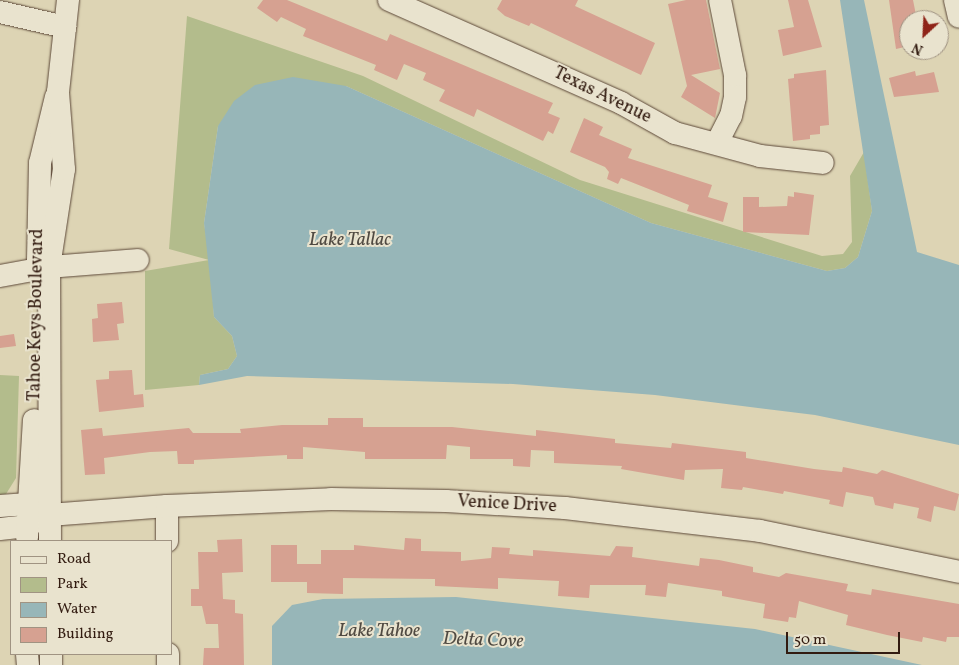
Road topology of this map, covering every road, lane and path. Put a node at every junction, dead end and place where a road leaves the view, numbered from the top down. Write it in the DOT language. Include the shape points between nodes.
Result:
graph roads {
  1 [pos="68,0"];
  2 [pos="389,0"];
  3 [pos="720,0"];
  4 [pos="955,0"];
  5 [pos="0,12"];
  6 [pos="959,17"];
  7 [pos="65,26"];
  8 [pos="717,143"];
  9 [pos="823,163"];
  10 [pos="138,260"];
  11 [pos="43,268"];
  12 [pos="0,276"];
  13 [pos="0,506"];
  14 [pos="167,506"];
  15 [pos="41,509"];
  16 [pos="0,529"];
  17 [pos="27,534"];
  18 [pos="50,540"];
  19 [pos="167,540"];
  20 [pos="959,572"];
  1 -- 7 [label="street, Tahoe Keys Boulevard"];
  2 -- 8 [label="street, Texas Avenue" via="621,102 676,133"];
  3 -- 8 [label="street" via="735,75 731,116"];
  4 -- 6 [label="street"];
  5 -- 7 [label="street"];
  7 -- 11 [label="street, Tahoe Keys Boulevard" via="58,92 47,120 40,163"];
  8 -- 9 [label="street, Texas Avenue" via="760,156"];
  10 -- 11 [label="street"];
  11 -- 12 [label="street"];
  11 -- 15 [label="street, Tahoe Keys Boulevard"];
  13 -- 15 [label="street, Venice Drive"];
  14 -- 15 [label="street, Venice Drive"];
  14 -- 19 [label="street"];
  14 -- 20 [label="street, Venice Drive" via="331,499 564,508 760,531"];
  15 -- 17 [label="street"];
  15 -- 18 [label="street, Tahoe Keys Boulevard"];
  16 -- 17 [label="street"];
}
